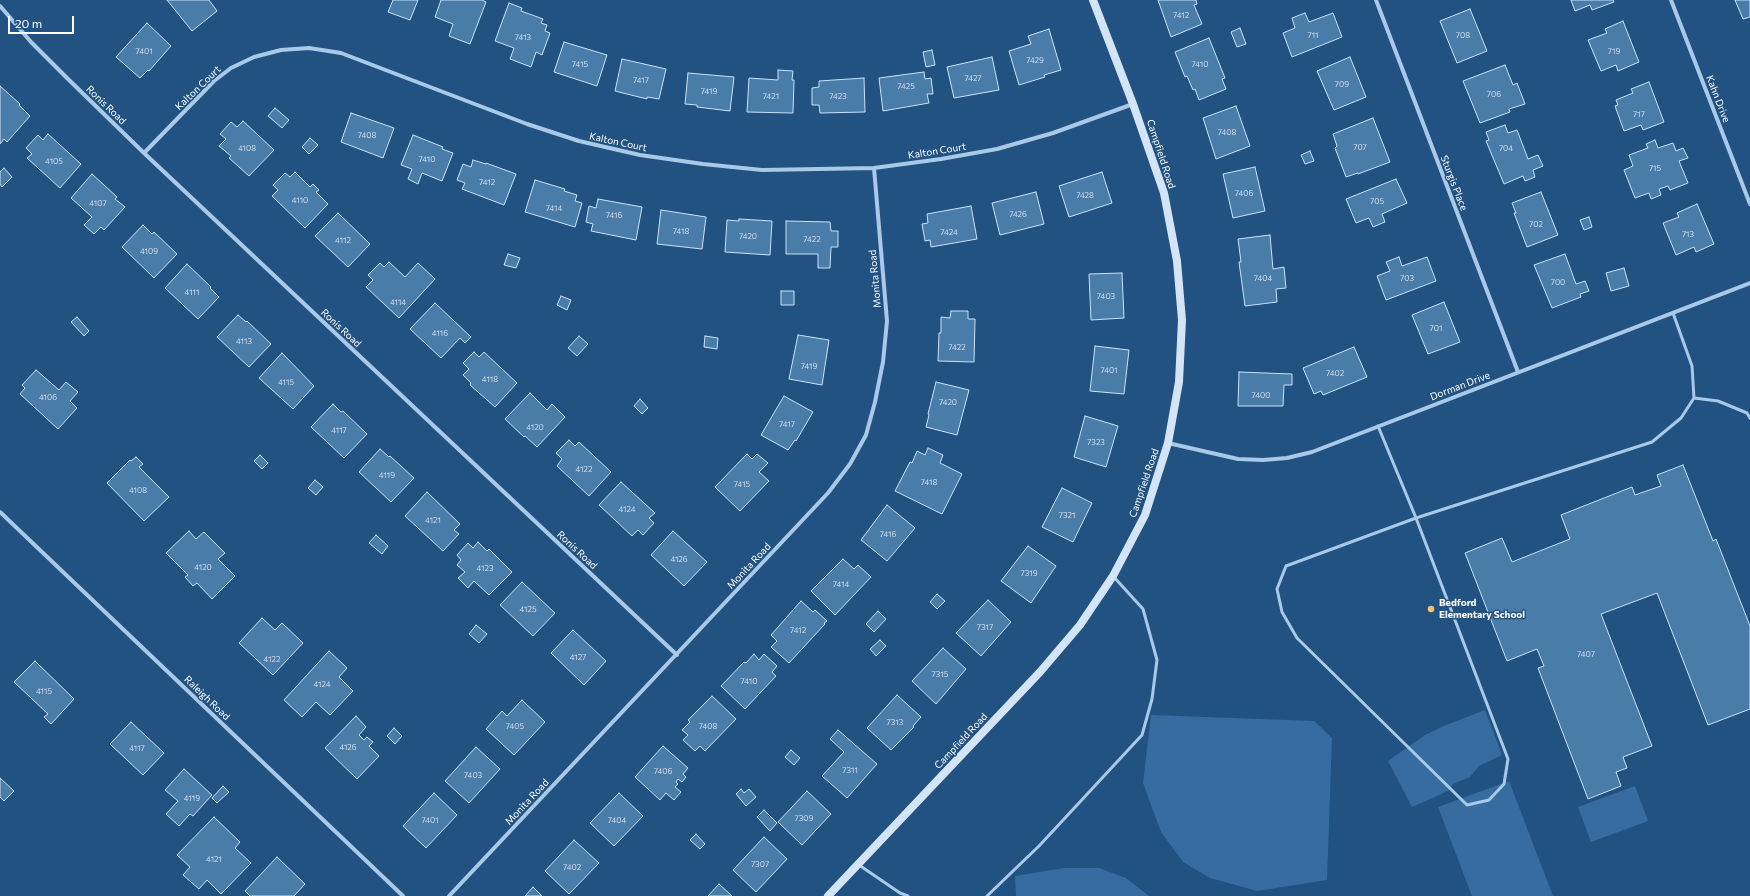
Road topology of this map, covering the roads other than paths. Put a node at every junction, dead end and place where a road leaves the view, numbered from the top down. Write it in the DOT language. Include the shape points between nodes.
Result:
graph roads {
  1 [pos="1093,0"];
  2 [pos="1376,0"];
  3 [pos="1671,0"];
  4 [pos="0,6"];
  5 [pos="1133,104"];
  6 [pos="144,153"];
  7 [pos="874,168"];
  8 [pos="1750,204"];
  9 [pos="1750,283"];
  10 [pos="1673,313"];
  11 [pos="1518,372"];
  12 [pos="1694,398"];
  13 [pos="1750,418"];
  14 [pos="1378,426"];
  15 [pos="1168,443"];
  16 [pos="0,512"];
  17 [pos="1416,518"];
  18 [pos="1114,576"];
  19 [pos="676,655"];
  20 [pos="858,864"];
  21 [pos="403,896"];
  22 [pos="449,896"];
  23 [pos="828,896"];
  24 [pos="908,896"];
  25 [pos="987,896"];
  1 -- 5 [label="street, Campfield Road"];
  2 -- 11 [label="street, Sturgis Place"];
  3 -- 8 [label="street, Kahn Drive"];
  4 -- 6 [label="street, Ronis Road" via="68,79"];
  5 -- 7 [label="street, Kalton Court" via="1053,133 997,149"];
  5 -- 15 [label="street, Campfield Road" via="1164,193 1177,260 1182,320 1178,382"];
  6 -- 7 [label="street, Kalton Court" via="214,81 231,68 254,57 281,50 309,48 341,53 578,141 640,155 762,170"];
  6 -- 19 [label="street, Ronis Road"];
  7 -- 19 [label="street, Monita Road" via="887,321 883,362 866,435 850,464 828,494"];
  9 -- 10 [label="street, Dorman Drive"];
  10 -- 11 [label="street, Dorman Drive"];
  10 -- 12 [label="lane" via="1692,366"];
  11 -- 14 [label="street, Dorman Drive"];
  12 -- 13 [label="lane" via="1718,401 1747,413"];
  12 -- 17 [label="lane" via="1681,418 1652,442"];
  14 -- 15 [label="street, Dorman Drive" via="1312,452 1263,460 1238,459"];
  14 -- 17 [label="lane"];
  15 -- 18 [label="street, Campfield Road" via="1145,515"];
  16 -- 21 [label="street, Raleigh Road"];
  17 -- 17 [label="lane" via="1508,759 1504,784 1489,800 1467,805 1297,638 1282,612 1277,589 1286,566"];
  18 -- 20 [label="street, Campfield Road" via="1080,625 1040,672"];
  18 -- 25 [label="lane" via="1143,609 1158,660 1152,699 1142,735 1039,846"];
  19 -- 22 [label="street, Monita Road"];
  20 -- 23 [label="street, Campfield Road"];
  20 -- 24 [label="lane"];
}
